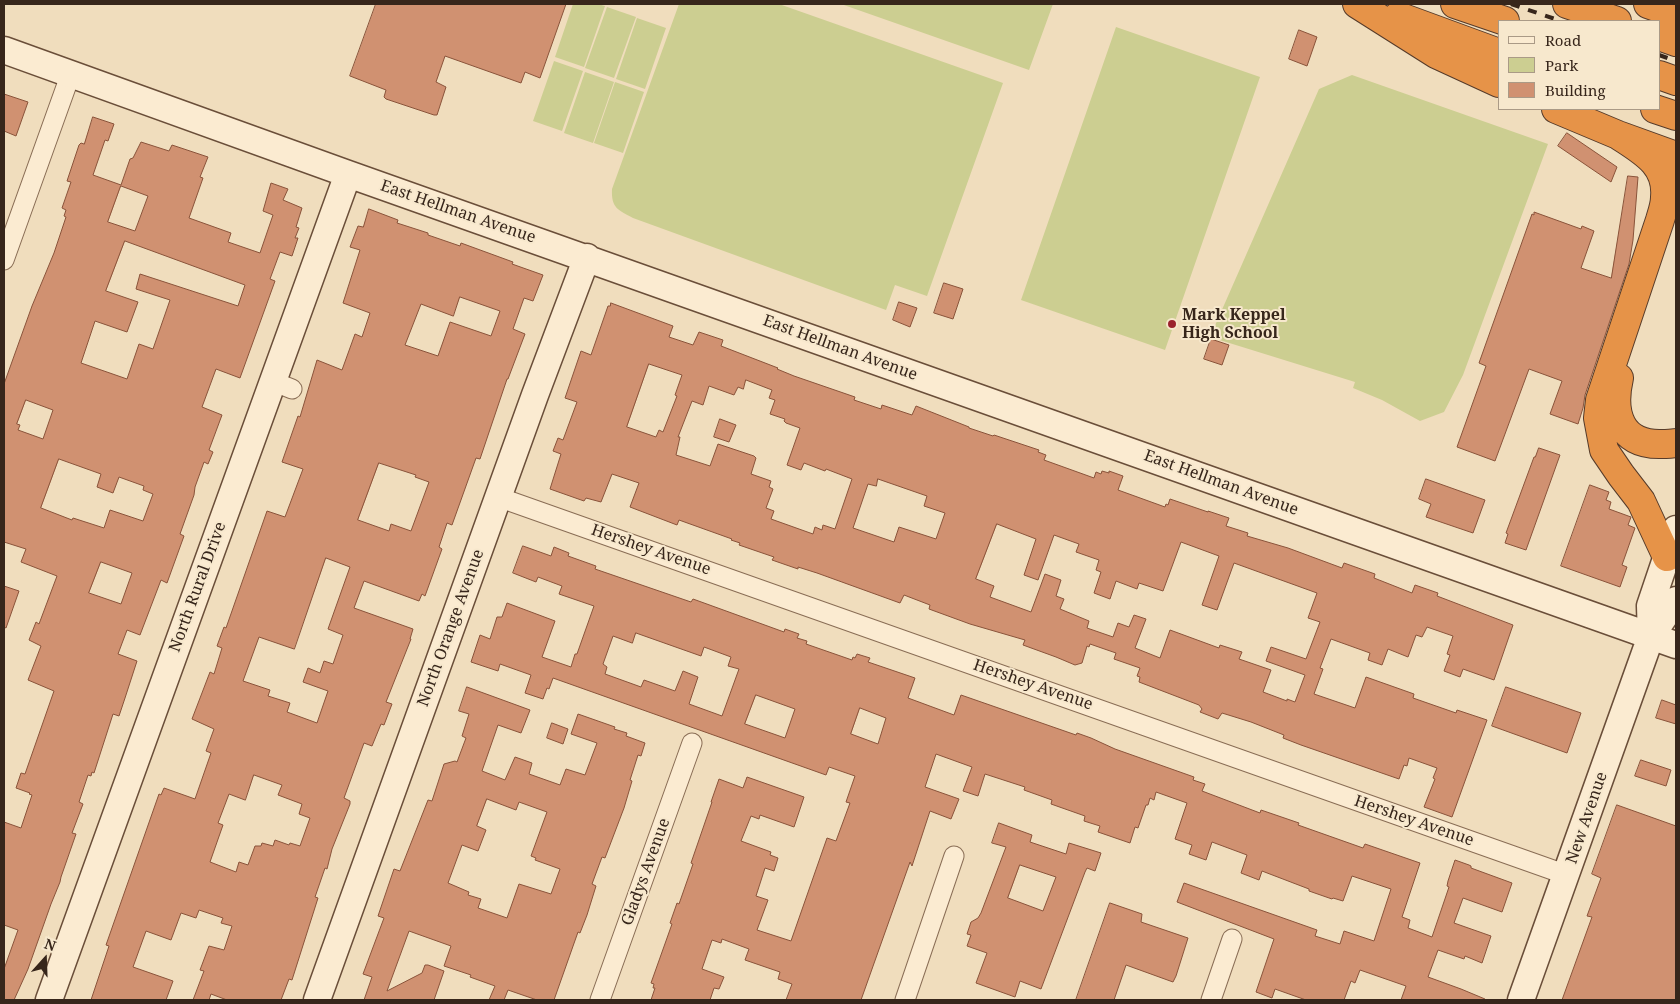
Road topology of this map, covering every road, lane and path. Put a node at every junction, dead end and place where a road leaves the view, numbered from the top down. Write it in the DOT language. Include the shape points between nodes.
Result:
graph roads {
  1 [pos="1357,4"];
  2 [pos="1363,4"];
  3 [pos="1454,4"];
  4 [pos="1567,4"];
  5 [pos="1648,4"];
  6 [pos="1676,14"];
  7 [pos="1502,20"];
  8 [pos="1614,20"];
  9 [pos="1660,36"];
  10 [pos="1676,42"];
  11 [pos="4,50"];
  12 [pos="1498,53"];
  13 [pos="71,73"];
  14 [pos="1660,75"];
  15 [pos="1676,81"];
  16 [pos="1498,82"];
  17 [pos="1558,110"];
  18 [pos="1658,110"];
  19 [pos="1676,116"];
  20 [pos="1618,135"];
  21 [pos="1676,156"];
  22 [pos="348,174"];
  23 [pos="1676,211"];
  24 [pos="587,258"];
  25 [pos="4,260"];
  26 [pos="1676,443"];
  27 [pos="498,497"];
  28 [pos="1676,529"];
  29 [pos="1667,557"];
  30 [pos="1676,600"];
  31 [pos="1651,636"];
  32 [pos="1676,645"];
  33 [pos="692,743"];
  34 [pos="954,856"];
  35 [pos="1567,875"];
  36 [pos="1232,939"];
  37 [pos="49,1000"];
  38 [pos="317,1000"];
  39 [pos="600,1000"];
  40 [pos="904,1000"];
  41 [pos="1211,1000"];
  42 [pos="1522,1000"];
  1 -- 16 [label="highway" via="1436,54"];
  2 -- 12 [label="highway"];
  3 -- 7 [label="highway"];
  4 -- 8 [label="highway"];
  5 -- 6 [label="highway"];
  9 -- 10 [label="highway"];
  11 -- 13 [label="street, East Hellman Avenue"];
  13 -- 22 [label="street, East Hellman Avenue"];
  13 -- 25 [label="street"];
  14 -- 15 [label="highway"];
  17 -- 20 [label="highway"];
  18 -- 19 [label="highway"];
  20 -- 21 [label="highway"];
  20 -- 29 [label="highway" via="1649,155 1662,174 1666,196 1600,400 1598,418 1604,450 1641,501"];
  22 -- 24 [label="street, East Hellman Avenue"];
  22 -- 37 [label="street, North Rural Drive" via="282,385"];
  23 -- 26 [label="highway" via="1621,366 1616,402 1622,427 1633,438 1647,444"];
  24 -- 27 [label="street, North Orange Avenue"];
  24 -- 31 [label="street, East Hellman Avenue"];
  27 -- 35 [label="street, Hershey Avenue"];
  27 -- 38 [label="street, North Orange Avenue"];
  28 -- 29 [label="street, New Avenue"];
  29 -- 31 [label="street, New Avenue" via="1650,606"];
  30 -- 31 [label="street, New Avenue"];
  31 -- 32 [label="street, East Hellman Avenue"];
  31 -- 35 [label="street, New Avenue"];
  33 -- 39 [label="street, Gladys Avenue"];
  34 -- 40 [label="street"];
  35 -- 42 [label="street, New Avenue"];
  36 -- 41 [label="street"];
}
